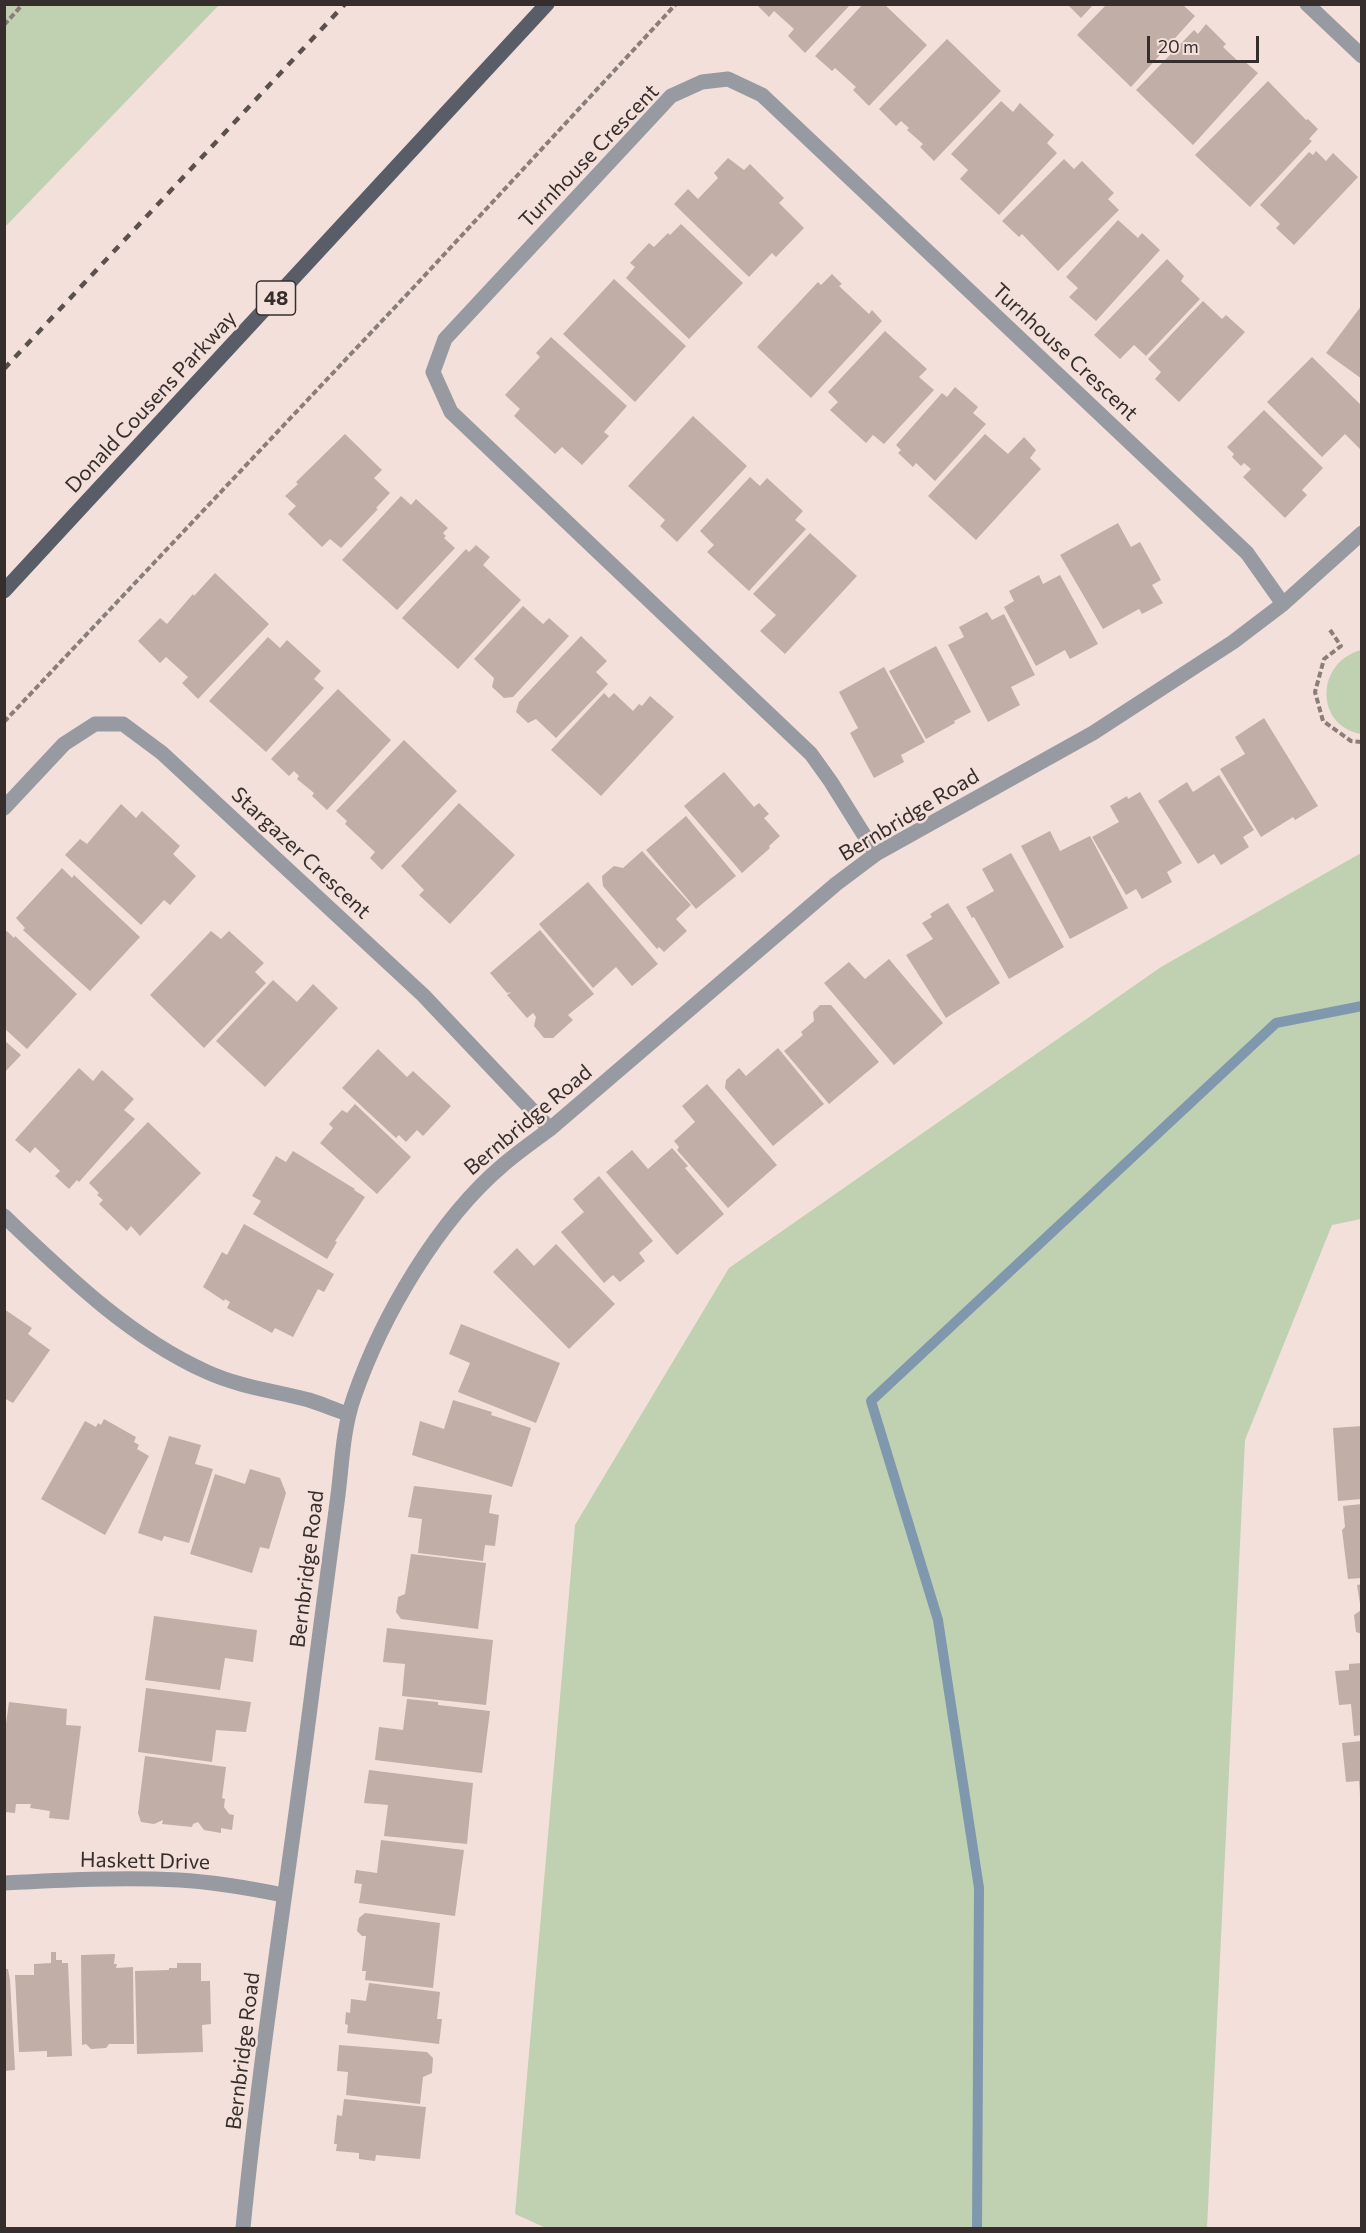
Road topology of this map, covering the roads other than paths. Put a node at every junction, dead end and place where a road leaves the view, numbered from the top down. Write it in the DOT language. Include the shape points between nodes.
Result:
graph roads {
  1 [pos="548,4"];
  2 [pos="1307,4"];
  3 [pos="1362,56"];
  4 [pos="1362,532"];
  5 [pos="4,591"];
  6 [pos="1283,604"];
  7 [pos="4,808"];
  8 [pos="876,854"];
  9 [pos="550,1129"];
  10 [pos="4,1216"];
  11 [pos="348,1414"];
  12 [pos="4,1883"];
  13 [pos="283,1895"];
  14 [pos="243,2229"];
  1 -- 5 [label="main road, Donald Cousens Parkway / 48"];
  2 -- 3 [label="street"];
  4 -- 6 [label="street, Bernbridge Road"];
  6 -- 8 [label="street, Bernbridge Road" via="1233,642 1093,733"];
  6 -- 8 [label="street, Turnhouse Crescent" via="1247,553 762,95 728,79 702,82 671,96 445,339 433,372 451,412 811,754"];
  7 -- 9 [label="street, Stargazer Crescent" via="64,744 95,724 123,724 162,753 423,995"];
  8 -- 9 [label="street, Bernbridge Road"];
  9 -- 11 [label="street, Bernbridge Road" via="494,1173 425,1256 377,1339"];
  10 -- 11 [label="street" via="129,1326 173,1355 253,1388 310,1400"];
  11 -- 13 [label="street, Bernbridge Road"];
  12 -- 13 [label="street, Haskett Drive" via="179,1880"];
  13 -- 14 [label="street, Bernbridge Road"];
}
